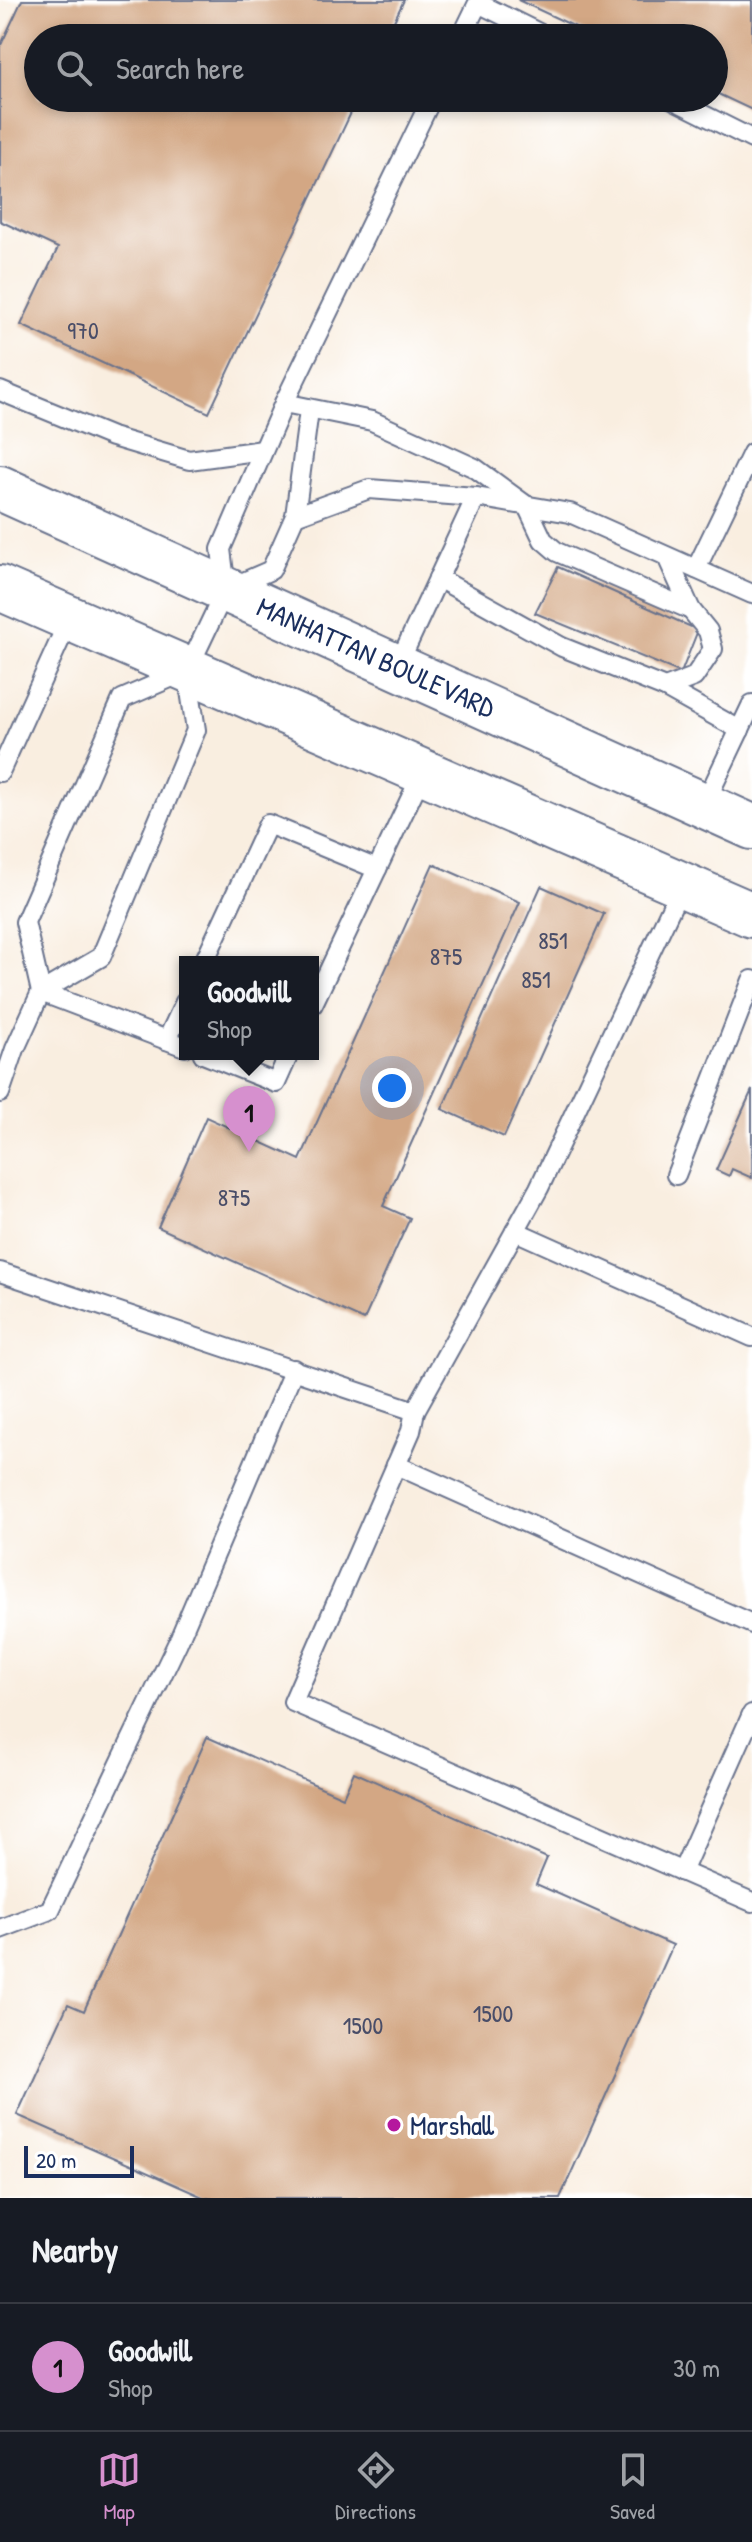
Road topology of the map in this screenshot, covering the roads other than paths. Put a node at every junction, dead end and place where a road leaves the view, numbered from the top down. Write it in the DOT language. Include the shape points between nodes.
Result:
graph roads {
  1 [pos="468,24"];
  2 [pos="521,24"];
  3 [pos="425,112"];
  4 [pos="698,112"];
  5 [pos="752,139"];
  6 [pos="0,391"];
  7 [pos="284,403"];
  8 [pos="309,410"];
  9 [pos="263,450"];
  10 [pos="752,453"];
  11 [pos="0,488"];
  12 [pos="476,497"];
  13 [pos="527,506"];
  14 [pos="295,516"];
  15 [pos="667,557"];
  16 [pos="696,569"];
  17 [pos="438,578"];
  18 [pos="0,588"];
  19 [pos="226,589"];
  20 [pos="752,594"];
  21 [pos="691,610"];
  22 [pos="69,620"];
  23 [pos="397,667"];
  24 [pos="187,671"];
  25 [pos="665,688"];
  26 [pos="751,709"];
  27 [pos="740,730"];
  28 [pos="0,772"];
  29 [pos="422,774"];
  30 [pos="704,805"];
  31 [pos="752,827"];
  32 [pos="377,869"];
  33 [pos="682,885"];
  34 [pos="752,915"];
  35 [pos="207,956"];
  36 [pos="752,980"];
  37 [pos="319,991"];
  38 [pos="41,992"];
  39 [pos="176,1044"];
  40 [pos="7,1046"];
  41 [pos="218,1060"];
  42 [pos="286,1060"];
  43 [pos="0,1093"];
  44 [pos="676,1175"];
  45 [pos="515,1231"];
  46 [pos="0,1272"];
  47 [pos="752,1337"];
  48 [pos="294,1369"];
  49 [pos="415,1411"];
  50 [pos="396,1465"];
  51 [pos="752,1624"];
  52 [pos="752,1714"];
  53 [pos="682,1872"];
  54 [pos="752,1902"];
  55 [pos="0,1929"];
  1 -- 2 [label="lane" via="478,3"];
  3 -- 7 [label="lane"];
  4 -- 5 [label="lane"];
  6 -- 9 [label="lane" via="112,437 189,460"];
  7 -- 8 [label="lane"];
  7 -- 9 [label="lane"];
  8 -- 13 [label="lane" via="372,421 475,468"];
  8 -- 14 [label="lane"];
  9 -- 19 [label="lane" via="221,549"];
  10 -- 16 [label="lane"];
  11 -- 19 [label="street, MANHATTAN BOULEVARD"];
  12 -- 13 [label="lane"];
  12 -- 14 [label="lane" via="369,489"];
  12 -- 17 [label="lane"];
  13 -- 15 [label="lane" via="570,513"];
  13 -- 21 [label="lane" via="543,540 557,552"];
  14 -- 19 [label="lane" via="271,570"];
  15 -- 16 [label="lane"];
  15 -- 21 [label="lane"];
  16 -- 20 [label="lane"];
  17 -- 23 [label="lane"];
  17 -- 25 [label="lane" via="562,647"];
  18 -- 22 [label="street"];
  19 -- 23 [label="street, MANHATTAN BOULEVARD"];
  19 -- 24 [label="lane"];
  21 -- 25 [label="lane" via="708,631 713,649 694,677"];
  22 -- 24 [label="street"];
  22 -- 28 [label="lane"];
  23 -- 30 [label="street, MANHATTAN BOULEVARD"];
  24 -- 29 [label="street"];
  24 -- 38 [label="lane" via="196,730 101,957"];
  24 -- 38 [label="lane" via="122,699 25,922"];
  25 -- 27 [label="lane"];
  26 -- 27 [label="lane"];
  27 -- 30 [label="lane"];
  29 -- 32 [label="lane"];
  29 -- 33 [label="street"];
  30 -- 31 [label="street, MANHATTAN BOULEVARD"];
  32 -- 35 [label="lane" via="268,824"];
  32 -- 37 [label="lane"];
  33 -- 34 [label="street"];
  33 -- 45 [label="lane"];
  36 -- 44 [label="lane"];
  38 -- 39 [label="lane"];
  38 -- 40 [label="lane"];
  40 -- 43 [label="lane"];
  41 -- 42 [label="lane" via="276,1083"];
  45 -- 47 [label="lane"];
  45 -- 49 [label="lane"];
  46 -- 48 [label="lane"];
  48 -- 49 [label="lane"];
  48 -- 55 [label="lane" via="178,1642 50,1910"];
  49 -- 50 [label="lane"];
  50 -- 51 [label="lane"];
  50 -- 53 [label="lane" via="293,1702"];
  52 -- 53 [label="lane"];
  53 -- 54 [label="lane"];
}
